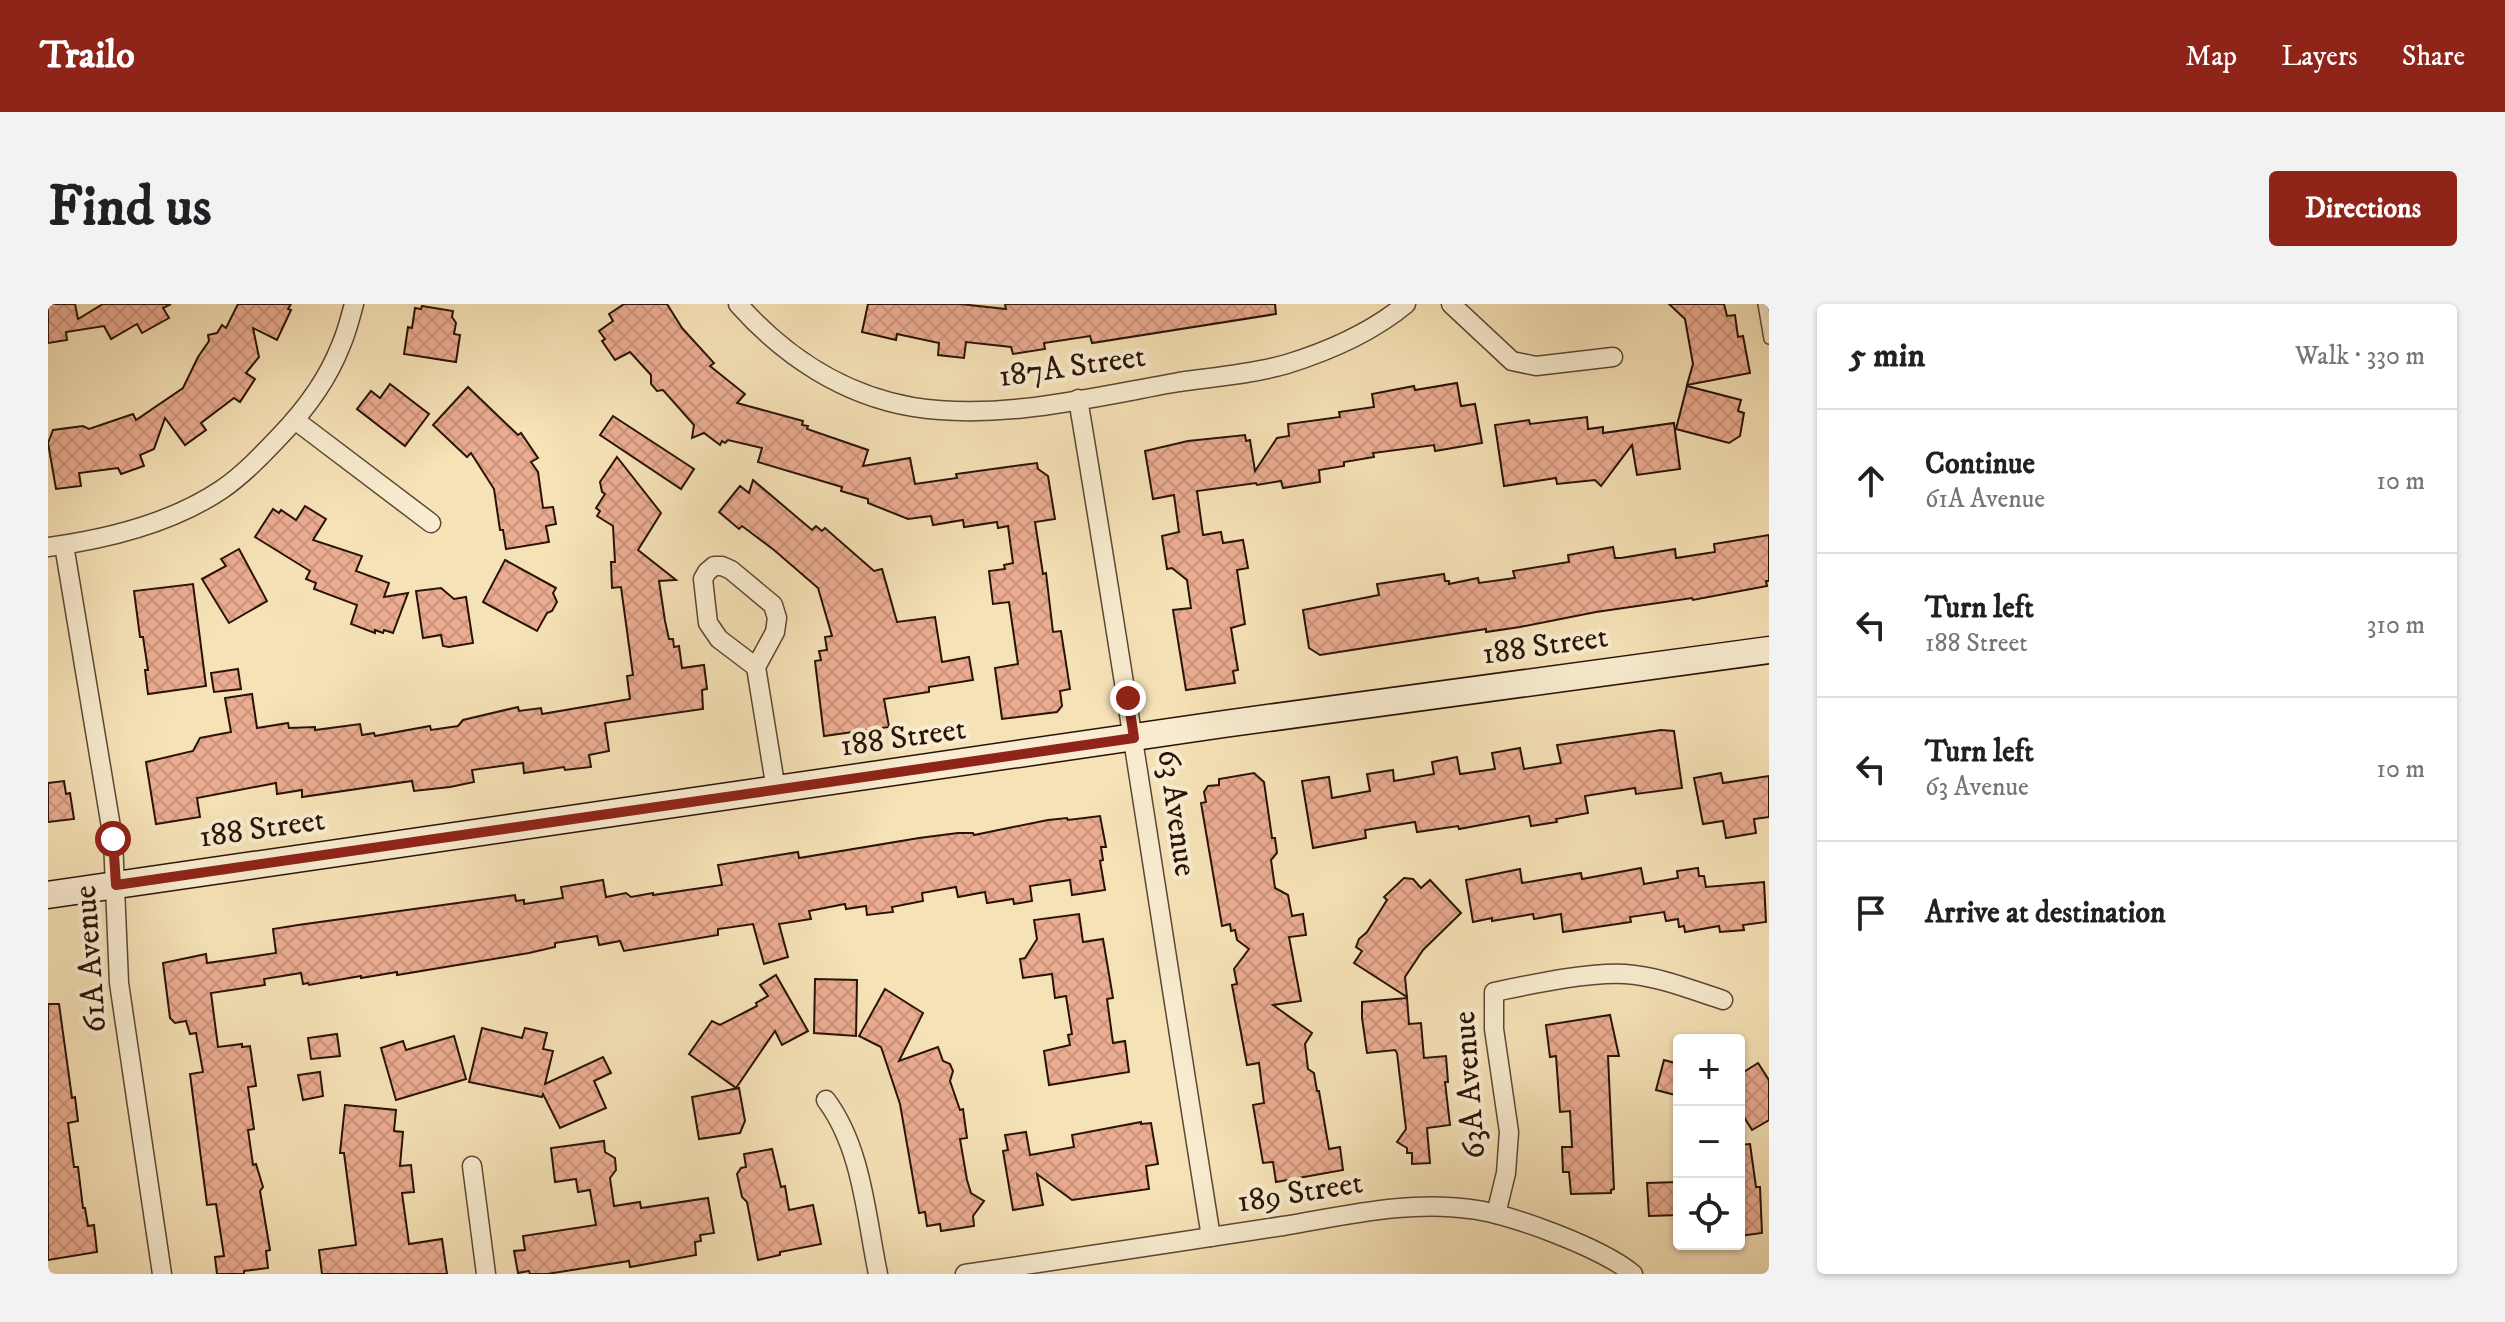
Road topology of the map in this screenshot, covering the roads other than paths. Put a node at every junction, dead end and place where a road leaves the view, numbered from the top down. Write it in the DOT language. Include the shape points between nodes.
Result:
graph roads {
  1 [pos="354,304"];
  2 [pos="738,304"];
  3 [pos="1406,304"];
  4 [pos="1451,304"];
  5 [pos="1763,304"];
  6 [pos="1769,339"];
  7 [pos="1613,357"];
  8 [pos="1078,399"];
  9 [pos="295,420"];
  10 [pos="431,523"];
  11 [pos="56,546"];
  12 [pos="1769,650"];
  13 [pos="756,667"];
  14 [pos="1134,738"];
  15 [pos="776,790"];
  16 [pos="116,885"];
  17 [pos="48,895"];
  18 [pos="1723,1000"];
  19 [pos="826,1100"];
  20 [pos="472,1166"];
  21 [pos="1496,1214"];
  22 [pos="1211,1237"];
  23 [pos="162,1274"];
  24 [pos="486,1274"];
  25 [pos="878,1274"];
  26 [pos="965,1274"];
  27 [pos="1633,1274"];
  1 -- 9 [label="street" via="329,371"];
  2 -- 8 [label="street, 187A Street" via="787,351 825,378 911,407 955,411"];
  3 -- 8 [label="street, 187A Street" via="1360,334 1283,365"];
  4 -- 7 [label="street" via="1512,361 1536,366"];
  5 -- 6 [label="lane"];
  8 -- 14 [label="street, 63 Avenue"];
  9 -- 10 [label="street"];
  9 -- 11 [label="street" via="254,463 190,508 118,534"];
  11 -- 16 [label="street, 61A Avenue" via="113,839"];
  12 -- 14 [label="street, 188 Street"];
  13 -- 13 [label="street" via="775,632 773,605 731,570 714,566 703,579 708,623 719,639"];
  13 -- 15 [label="street"];
  14 -- 15 [label="street, 188 Street"];
  14 -- 22 [label="street, 63 Avenue"];
  15 -- 16 [label="street, 188 Street"];
  16 -- 17 [label="street, 188 Street"];
  16 -- 23 [label="street, 61A Avenue" via="119,983"];
  18 -- 21 [label="street, 63A Avenue" via="1625,974 1494,992 1509,1132"];
  19 -- 25 [label="street" via="840,1118 853,1153"];
  20 -- 24 [label="street"];
  21 -- 22 [label="street, 189 Street" via="1468,1208 1400,1208"];
  21 -- 27 [label="street, 189 Street" via="1581,1245"];
  22 -- 26 [label="street, 189 Street"];
}
